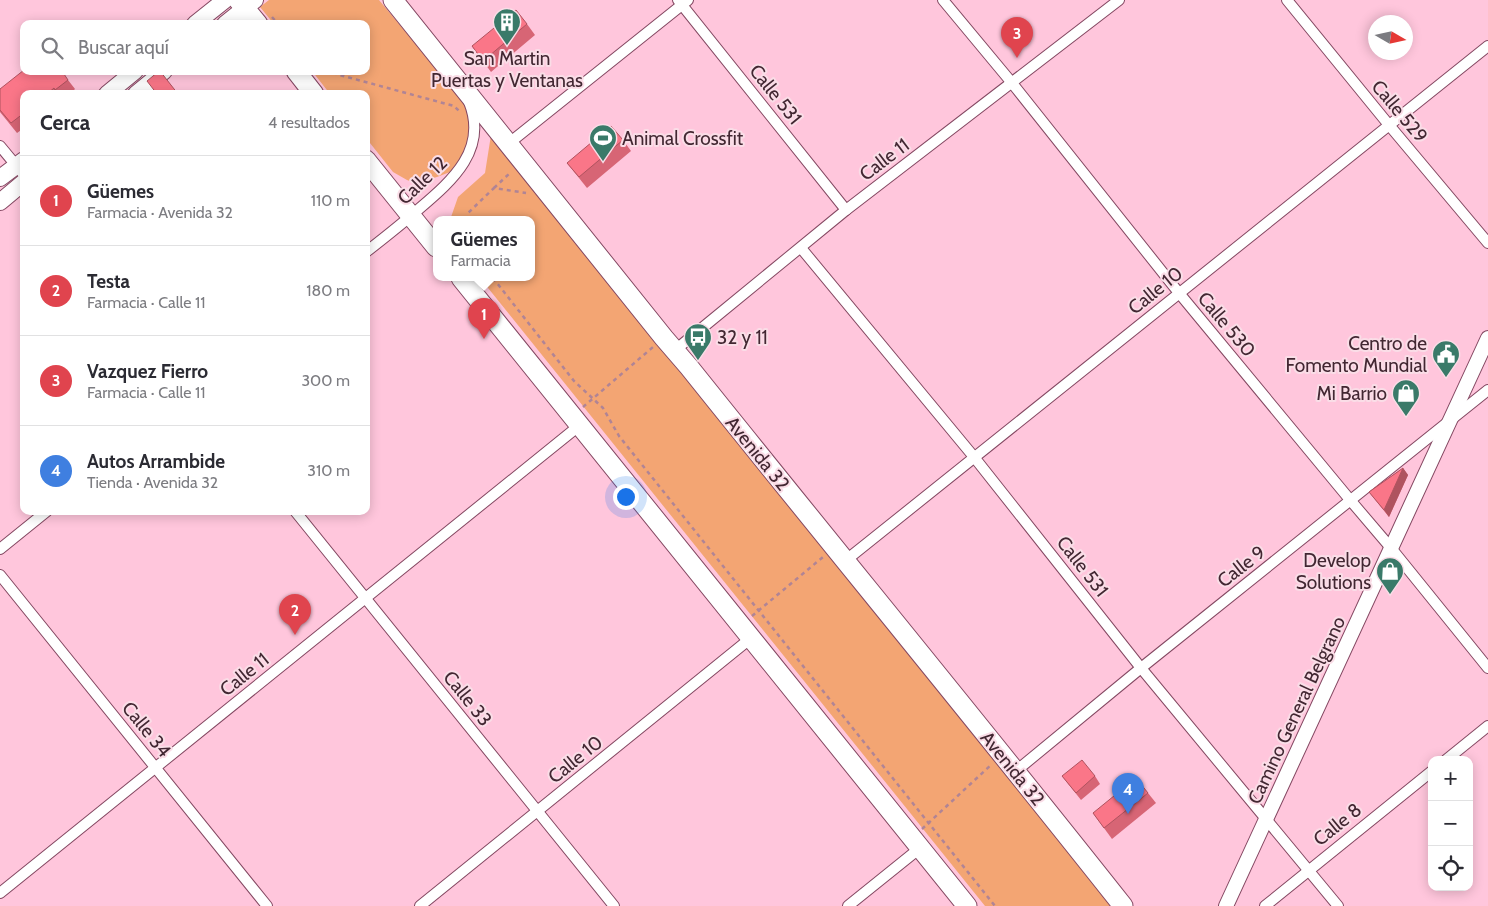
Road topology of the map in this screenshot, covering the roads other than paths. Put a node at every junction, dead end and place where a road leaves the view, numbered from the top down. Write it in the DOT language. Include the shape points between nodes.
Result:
graph roads {
  1 [pos="225,0"];
  2 [pos="393,0"];
  3 [pos="943,0"];
  4 [pos="1119,0"];
  5 [pos="1287,0"];
  6 [pos="682,2"];
  7 [pos="246,3"];
  8 [pos="200,20"];
  9 [pos="229,20"];
  10 [pos="256,20"];
  11 [pos="1488,46"];
  12 [pos="130,75"];
  13 [pos="159,75"];
  14 [pos="299,75"];
  15 [pos="1012,84"];
  16 [pos="464,89"];
  17 [pos="112,90"];
  18 [pos="141,90"];
  19 [pos="311,90"];
  20 [pos="1389,125"];
  21 [pos="508,144"];
  22 [pos="0,146"];
  23 [pos="370,165"];
  24 [pos="20,166"];
  25 [pos="20,168"];
  26 [pos="0,178"];
  27 [pos="20,185"];
  28 [pos="0,202"];
  29 [pos="846,210"];
  30 [pos="411,216"];
  31 [pos="1488,242"];
  32 [pos="433,243"];
  33 [pos="801,248"];
  34 [pos="370,249"];
  35 [pos="463,281"];
  36 [pos="1179,293"];
  37 [pos="1488,338"];
  38 [pos="669,344"];
  39 [pos="1488,390"];
  40 [pos="576,420"];
  41 [pos="1451,420"];
  42 [pos="974,457"];
  43 [pos="1351,501"];
  44 [pos="42,515"];
  45 [pos="298,515"];
  46 [pos="1391,548"];
  47 [pos="0,549"];
  48 [pos="839,555"];
  49 [pos="0,575"];
  50 [pos="365,598"];
  51 [pos="746,632"];
  52 [pos="1141,668"];
  53 [pos="1488,668"];
  54 [pos="1488,726"];
  55 [pos="1451,756"];
  56 [pos="156,768"];
  57 [pos="1016,771"];
  58 [pos="1428,774"];
  59 [pos="537,811"];
  60 [pos="1266,818"];
  61 [pos="916,843"];
  62 [pos="1309,870"];
  63 [pos="0,893"];
  64 [pos="267,906"];
  65 [pos="420,906"];
  66 [pos="614,906"];
  67 [pos="848,906"];
  68 [pos="967,906"];
  69 [pos="1123,906"];
  70 [pos="1226,906"];
  71 [pos="1265,906"];
  72 [pos="1338,906"];
  1 -- 8 [label="main road"];
  2 -- 16 [label="highway, Avenida 32"];
  3 -- 15 [label="street, Calle 530"];
  4 -- 15 [label="street, Calle 11"];
  5 -- 20 [label="street, Calle 529"];
  6 -- 21 [label="street"];
  6 -- 29 [label="street, Calle 531"];
  7 -- 9 [label="main road"];
  7 -- 10 [label="highway"];
  11 -- 20 [label="street, Calle 10"];
  12 -- 17 [label="main road"];
  13 -- 18 [label="main road"];
  14 -- 19 [label="highway"];
  15 -- 29 [label="street, Calle 11"];
  15 -- 36 [label="street, Calle 530"];
  16 -- 21 [label="highway, Avenida 32"];
  16 -- 30 [label="street, Calle 12" via="475,125 468,157 445,187"];
  20 -- 31 [label="street, Calle 529"];
  20 -- 36 [label="street, Calle 10"];
  21 -- 38 [label="highway, Avenida 32"];
  22 -- 24 [label="street"];
  23 -- 30 [label="highway"];
  25 -- 26 [label="main road"];
  27 -- 28 [label="main road"];
  29 -- 33 [label="street, Calle 11"];
  30 -- 32 [label="highway"];
  30 -- 34 [label="street, Calle 12"];
  33 -- 38 [label="street, Calle 11"];
  33 -- 42 [label="street, Calle 531"];
  35 -- 40 [label="highway"];
  36 -- 42 [label="street, Calle 10"];
  36 -- 43 [label="street, Calle 530"];
  37 -- 41 [label="street, Camino General Belgrano"];
  38 -- 48 [label="highway, Avenida 32"];
  39 -- 41 [label="street, Calle 9"];
  40 -- 50 [label="street, Calle 11"];
  40 -- 51 [label="highway"];
  41 -- 43 [label="street, Calle 9"];
  41 -- 46 [label="street, Camino General Belgrano"];
  42 -- 48 [label="street, Calle 10"];
  42 -- 52 [label="street, Calle 531"];
  43 -- 46 [label="street, Calle 530"];
  43 -- 52 [label="street, Calle 9"];
  44 -- 47 [label="street"];
  45 -- 50 [label="street, Calle 33"];
  46 -- 53 [label="street, Calle 530"];
  46 -- 60 [label="street, Camino General Belgrano"];
  48 -- 57 [label="highway, Avenida 32"];
  49 -- 56 [label="street, Calle 34"];
  50 -- 56 [label="street, Calle 11"];
  50 -- 59 [label="street, Calle 33"];
  51 -- 59 [label="street, Calle 10"];
  51 -- 61 [label="highway"];
  52 -- 57 [label="street, Calle 9"];
  52 -- 60 [label="street, Calle 531"];
  54 -- 55 [label="street"];
  56 -- 63 [label="street, Calle 11"];
  56 -- 64 [label="street, Calle 34"];
  57 -- 69 [label="highway, Avenida 32"];
  58 -- 62 [label="street, Calle 8"];
  59 -- 65 [label="street, Calle 10"];
  59 -- 66 [label="street, Calle 33"];
  60 -- 62 [label="street, Calle 531"];
  60 -- 70 [label="street, Camino General Belgrano"];
  61 -- 67 [label="street"];
  61 -- 68 [label="highway"];
  62 -- 71 [label="street, Calle 8"];
  62 -- 72 [label="street, Calle 531"];
}
